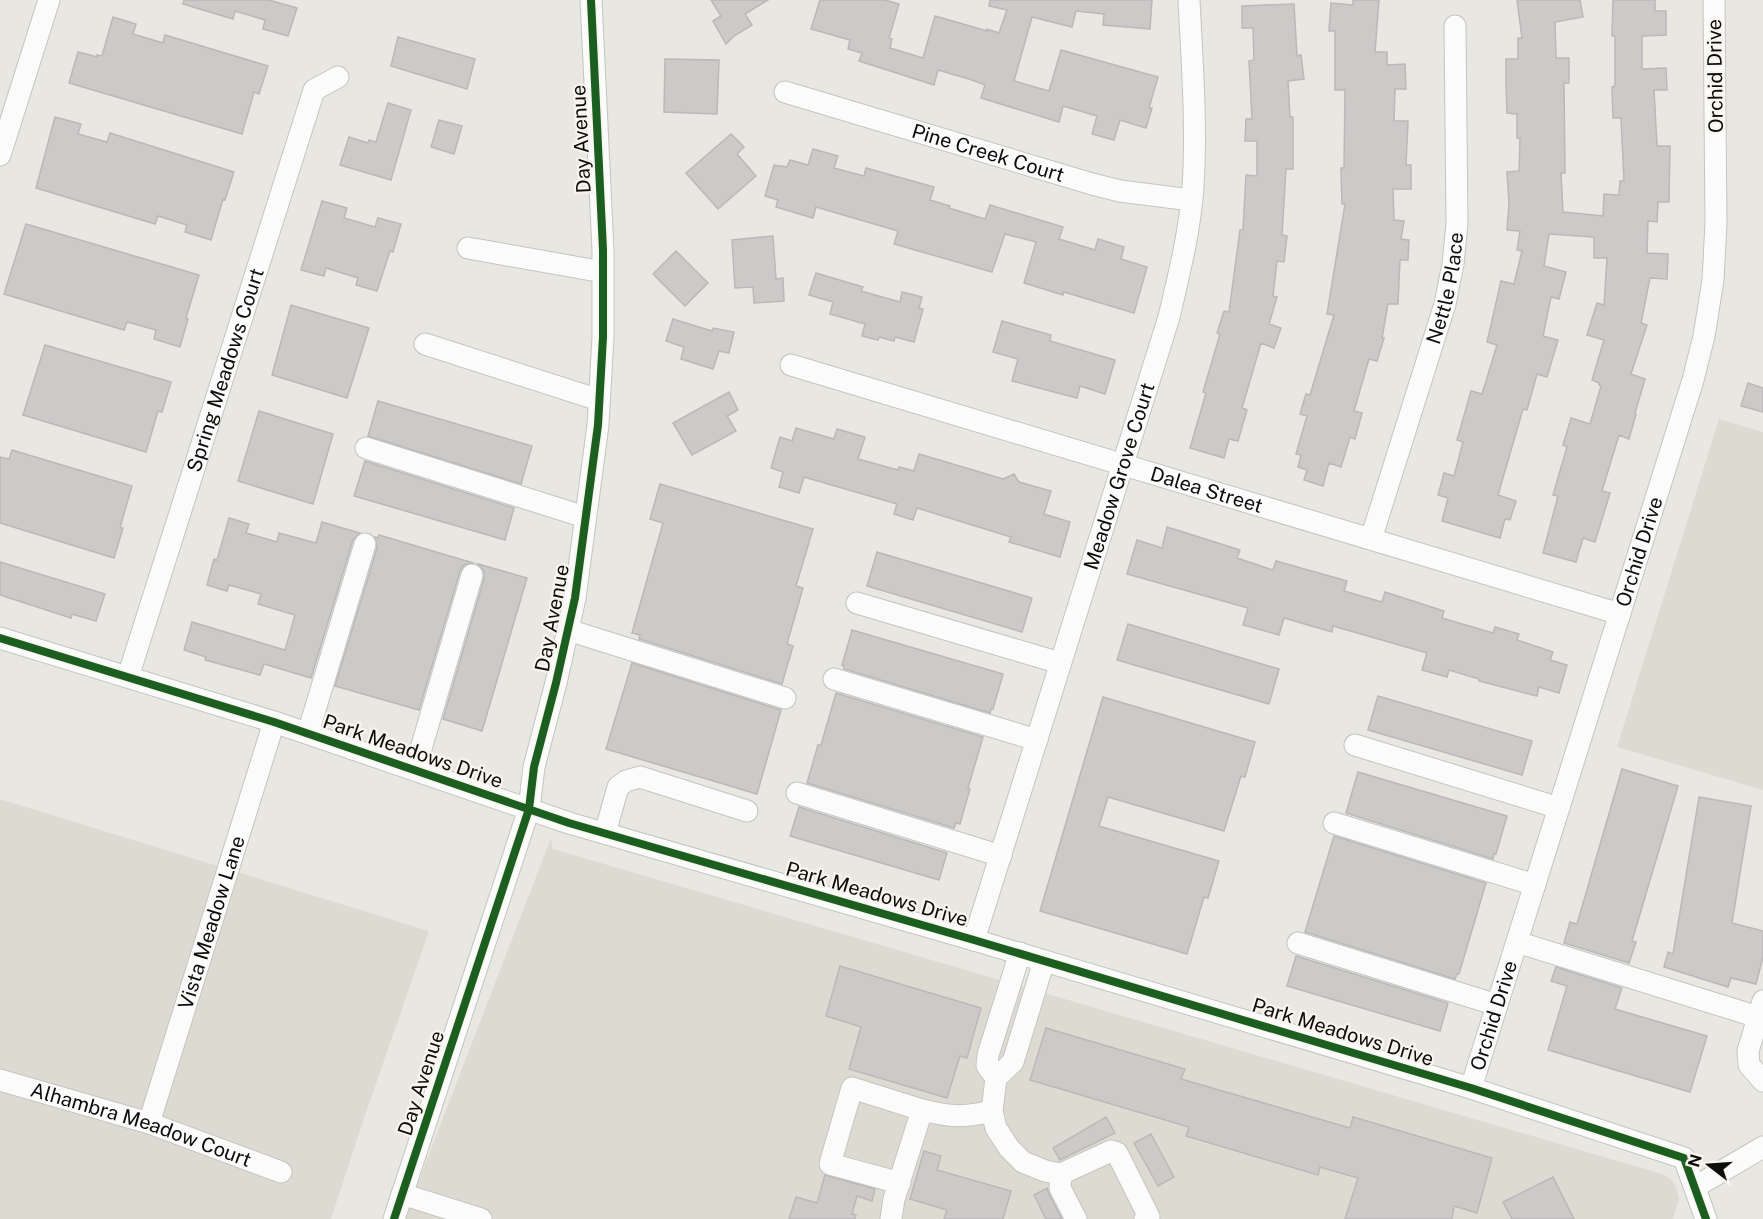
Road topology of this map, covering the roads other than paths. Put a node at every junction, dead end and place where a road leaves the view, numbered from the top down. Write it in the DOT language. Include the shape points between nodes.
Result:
graph roads {
  1 [pos="49,0"];
  2 [pos="591,0"];
  3 [pos="1189,0"];
  4 [pos="1714,0"];
  5 [pos="1455,26"];
  6 [pos="338,77"];
  7 [pos="785,92"];
  8 [pos="0,155"];
  9 [pos="1191,200"];
  10 [pos="468,248"];
  11 [pos="603,272"];
  12 [pos="425,344"];
  13 [pos="791,365"];
  14 [pos="599,400"];
  15 [pos="366,448"];
  16 [pos="1122,465"];
  17 [pos="585,517"];
  18 [pos="1371,539"];
  19 [pos="365,544"];
  20 [pos="472,574"];
  21 [pos="857,603"];
  22 [pos="1620,614"];
  23 [pos="568,630"];
  24 [pos="0,638"];
  25 [pos="1060,663"];
  26 [pos="128,677"];
  27 [pos="834,679"];
  28 [pos="785,698"];
  29 [pos="274,722"];
  30 [pos="308,733"];
  31 [pos="1037,740"];
  32 [pos="1355,745"];
  33 [pos="415,769"];
  34 [pos="797,793"];
  35 [pos="1559,808"];
  36 [pos="529,809"];
  37 [pos="747,811"];
  38 [pos="1334,823"];
  39 [pos="605,833"];
  40 [pos="1001,856"];
  41 [pos="1535,885"];
  42 [pos="974,940"];
  43 [pos="1517,942"];
  44 [pos="1298,943"];
  45 [pos="1020,953"];
  46 [pos="1044,960"];
  47 [pos="1497,1005"];
  48 [pos="1761,1009"];
  49 [pos="996,1078"];
  50 [pos="0,1080"];
  51 [pos="1763,1081"];
  52 [pos="1471,1088"];
  53 [pos="922,1110"];
  54 [pos="992,1111"];
  55 [pos="149,1123"];
  56 [pos="1763,1147"];
  57 [pos="281,1172"];
  58 [pos="1060,1174"];
  59 [pos="900,1183"];
  60 [pos="1695,1187"];
  61 [pos="402,1194"];
  62 [pos="394,1219"];
  63 [pos="481,1219"];
  64 [pos="891,1219"];
  65 [pos="1076,1219"];
  66 [pos="1145,1219"];
  67 [pos="1706,1219"];
  1 -- 8 [label="street"];
  2 -- 11 [label="street, Day Avenue"];
  3 -- 9 [label="street, Meadow Grove Court" via="1195,132"];
  4 -- 22 [label="street, Orchid Drive" via="1713,280 1693,380"];
  5 -- 18 [label="street, Nettle Place" via="1457,224 1453,264 1445,304"];
  6 -- 26 [label="street, Spring Meadows Court" via="314,90"];
  7 -- 9 [label="street, Pine Creek Court" via="1092,184"];
  9 -- 16 [label="street, Meadow Grove Court" via="1169,317"];
  10 -- 11 [label="street"];
  11 -- 14 [label="street, Day Avenue"];
  12 -- 14 [label="street"];
  13 -- 16 [label="street, Dalea Street"];
  14 -- 17 [label="street, Day Avenue"];
  15 -- 17 [label="street"];
  16 -- 18 [label="street, Dalea Street"];
  16 -- 25 [label="street, Meadow Grove Court"];
  17 -- 23 [label="street, Day Avenue"];
  18 -- 22 [label="street, Dalea Street"];
  19 -- 30 [label="street"];
  20 -- 33 [label="street"];
  21 -- 25 [label="street"];
  22 -- 35 [label="street, Orchid Drive"];
  23 -- 28 [label="street"];
  23 -- 36 [label="street, Day Avenue" via="534,768"];
  24 -- 26 [label="street, Park Meadows Drive"];
  25 -- 31 [label="street, Meadow Grove Court"];
  26 -- 29 [label="street, Park Meadows Drive"];
  27 -- 31 [label="street"];
  29 -- 30 [label="street, Park Meadows Drive"];
  29 -- 55 [label="street, Vista Meadow Lane"];
  30 -- 33 [label="street, Park Meadows Drive"];
  31 -- 40 [label="street, Meadow Grove Court"];
  32 -- 35 [label="street"];
  33 -- 36 [label="street, Park Meadows Drive"];
  34 -- 40 [label="street"];
  35 -- 41 [label="street, Orchid Drive"];
  36 -- 39 [label="street, Park Meadows Drive"];
  36 -- 61 [label="street, Day Avenue"];
  37 -- 39 [label="street" via="640,777 618,787"];
  38 -- 41 [label="street"];
  39 -- 42 [label="street, Park Meadows Drive"];
  40 -- 42 [label="street, Meadow Grove Court"];
  41 -- 43 [label="street, Orchid Drive"];
  42 -- 45 [label="street, Park Meadows Drive"];
  43 -- 47 [label="street, Orchid Drive"];
  43 -- 48 [label="street"];
  44 -- 47 [label="street"];
  45 -- 46 [label="street, Park Meadows Drive"];
  45 -- 49 [label="street" via="988,1055 987,1066"];
  46 -- 49 [label="street" via="1013,1062"];
  46 -- 52 [label="street, Park Meadows Drive"];
  47 -- 52 [label="street, Orchid Drive"];
  48 -- 51 [label="street" via="1748,1051 1749,1065"];
  49 -- 54 [label="street"];
  50 -- 55 [label="street, Alhambra Meadow Court"];
  52 -- 60 [label="street, Park Meadows Drive" via="1684,1158"];
  53 -- 54 [label="street" via="966,1117"];
  53 -- 59 [label="street"];
  53 -- 59 [label="street" via="852,1088 830,1164"];
  54 -- 58 [label="street" via="996,1128 1023,1162"];
  55 -- 57 [label="street, Alhambra Meadow Court"];
  56 -- 60 [label="street"];
  58 -- 65 [label="street" via="1060,1188"];
  58 -- 66 [label="street" via="1111,1151 1117,1153 1149,1217"];
  59 -- 64 [label="street"];
  60 -- 67 [label="street, Park Meadows Drive"];
  61 -- 62 [label="street, Day Avenue"];
  61 -- 63 [label="street"];
}
